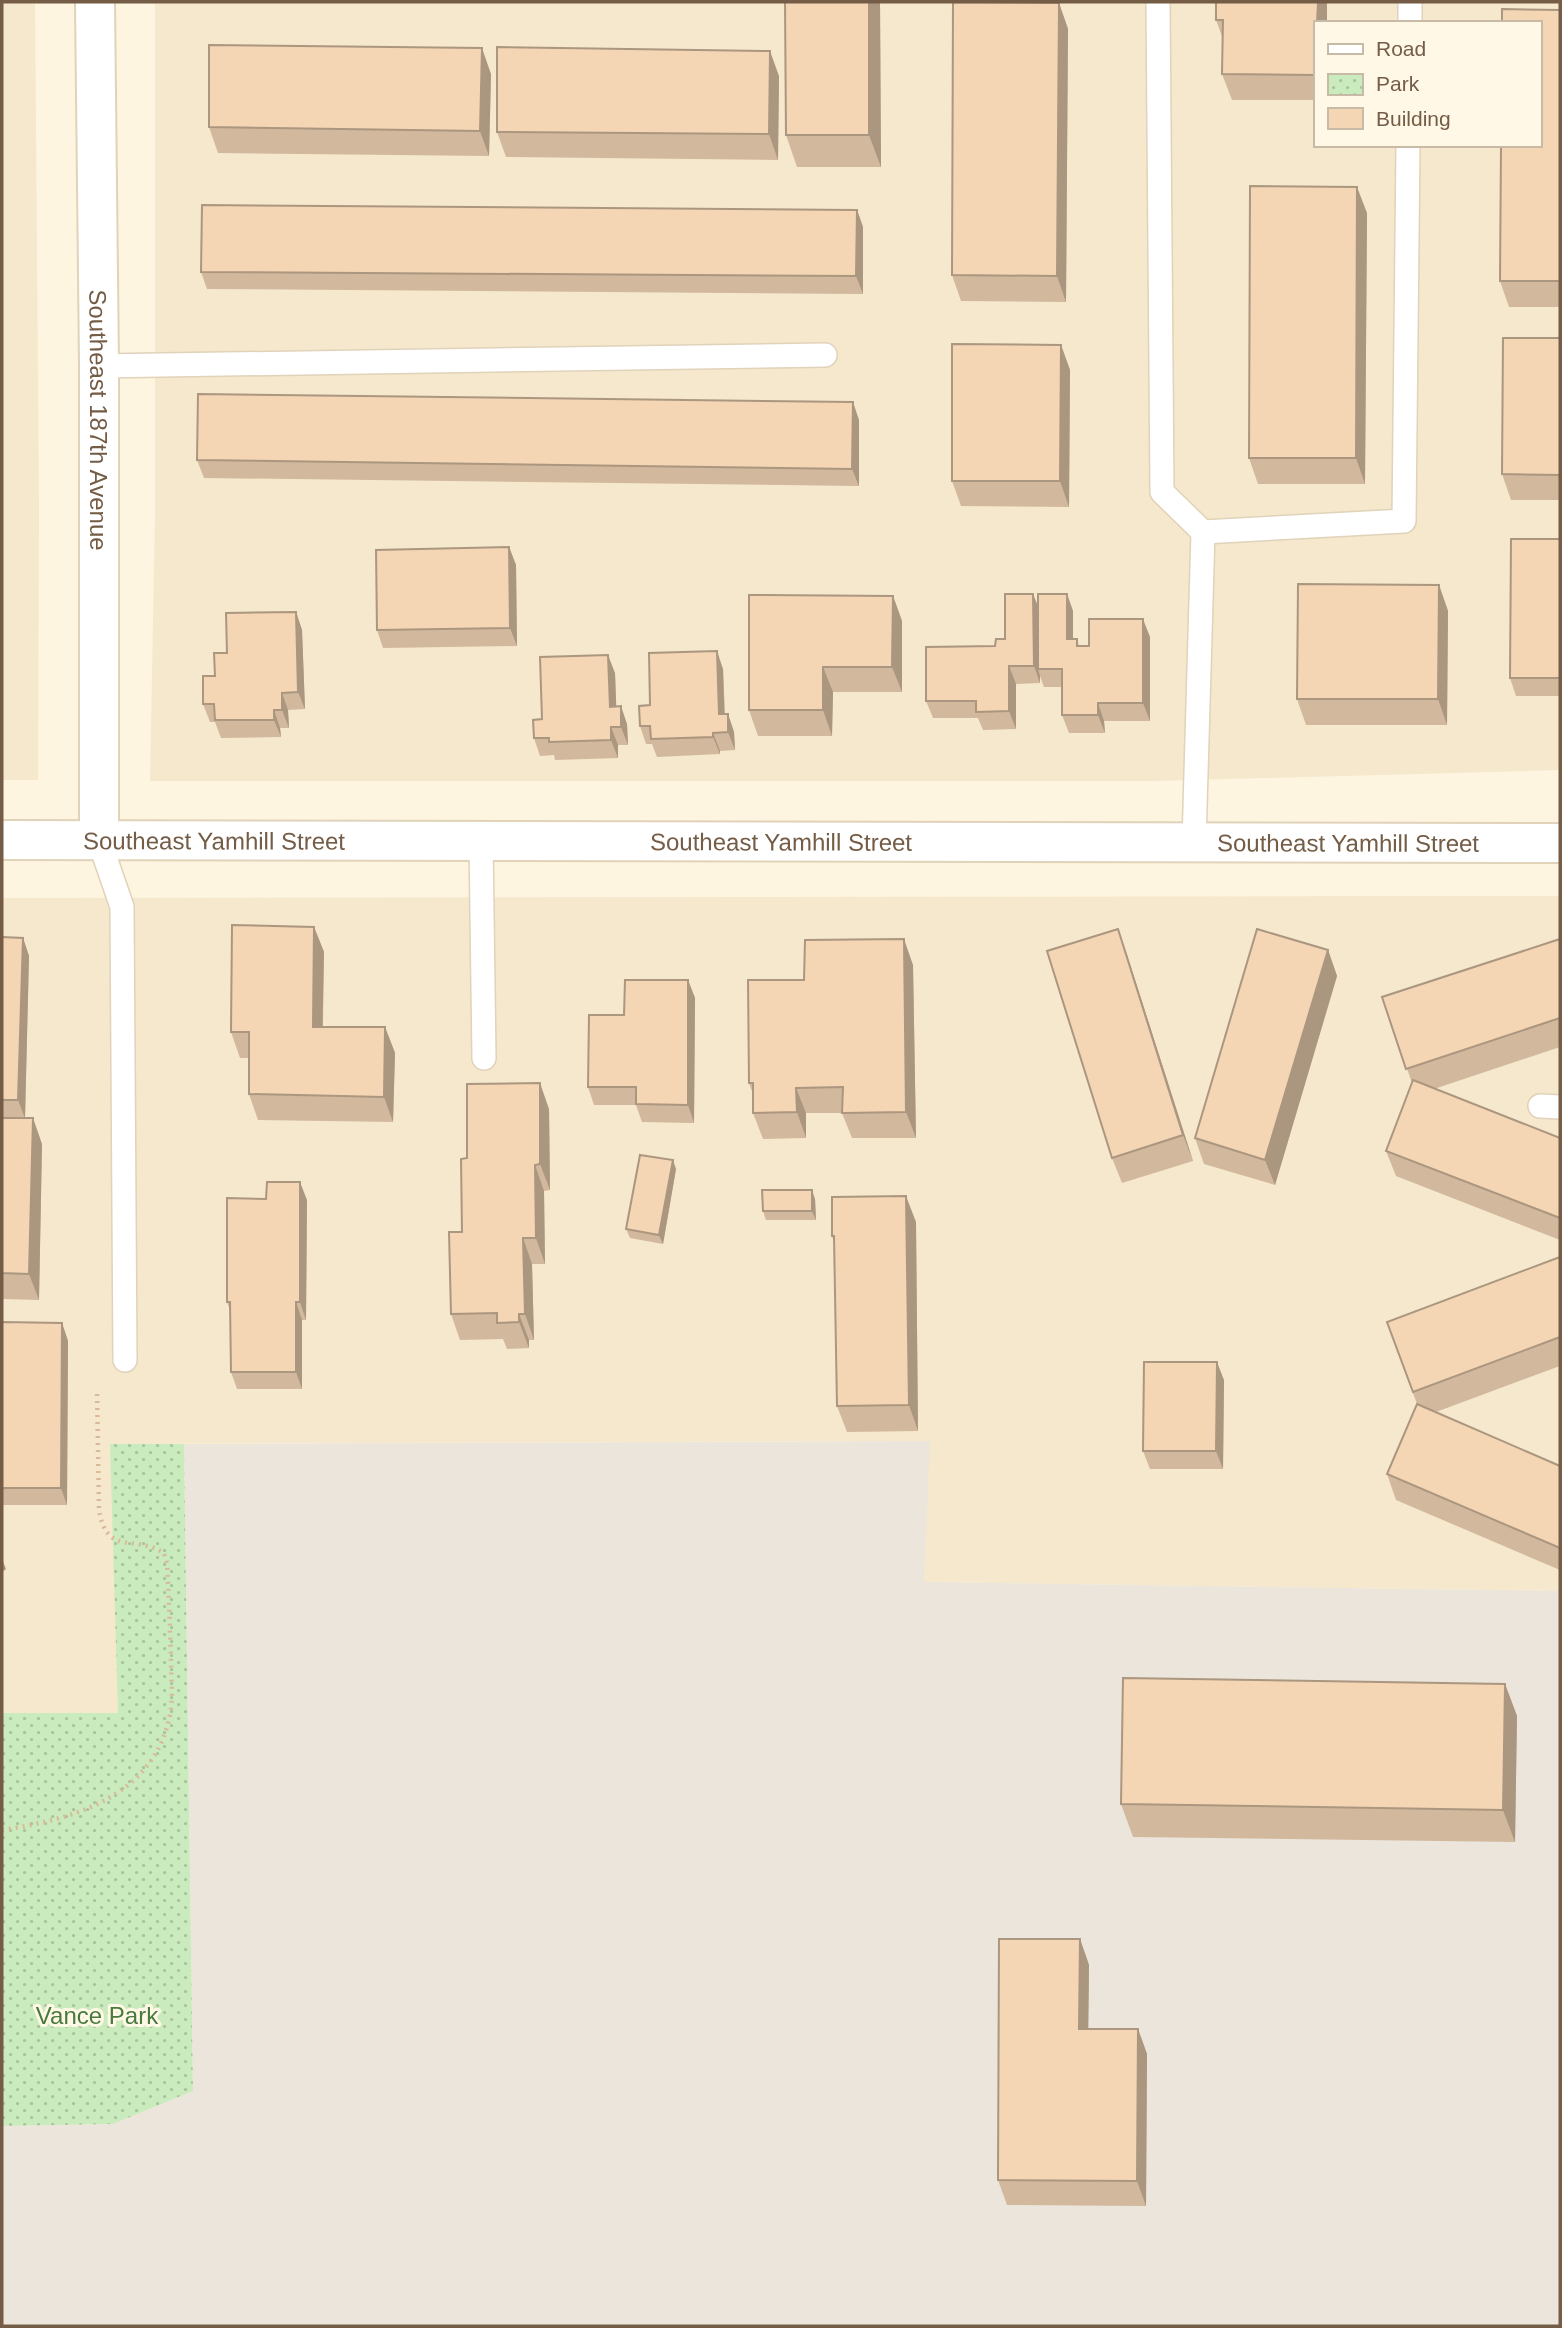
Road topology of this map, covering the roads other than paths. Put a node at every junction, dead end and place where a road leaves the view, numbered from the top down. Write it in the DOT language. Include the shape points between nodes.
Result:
graph roads {
  1 [pos="95,2"];
  2 [pos="1158,2"];
  3 [pos="1410,2"];
  4 [pos="1410,21"];
  5 [pos="1408,147"];
  6 [pos="825,355"];
  7 [pos="99,366"];
  8 [pos="1203,532"];
  9 [pos="2,840"];
  10 [pos="99,840"];
  11 [pos="481,841"];
  12 [pos="1194,842"];
  13 [pos="1560,843"];
  14 [pos="484,1058"];
  15 [pos="125,1360"];
  1 -- 7 [label="street, Southeast 187th Avenue"];
  2 -- 8 [label="lane" via="1162,492"];
  3 -- 4 [label="lane"];
  5 -- 8 [label="lane" via="1404,521"];
  6 -- 7 [label="lane"];
  7 -- 10 [label="street, Southeast 187th Avenue"];
  8 -- 12 [label="lane"];
  9 -- 10 [label="street, Southeast Yamhill Street"];
  10 -- 11 [label="street, Southeast Yamhill Street"];
  10 -- 15 [label="lane" via="122,907"];
  11 -- 12 [label="street, Southeast Yamhill Street"];
  11 -- 14 [label="lane"];
  12 -- 13 [label="street, Southeast Yamhill Street"];
}
